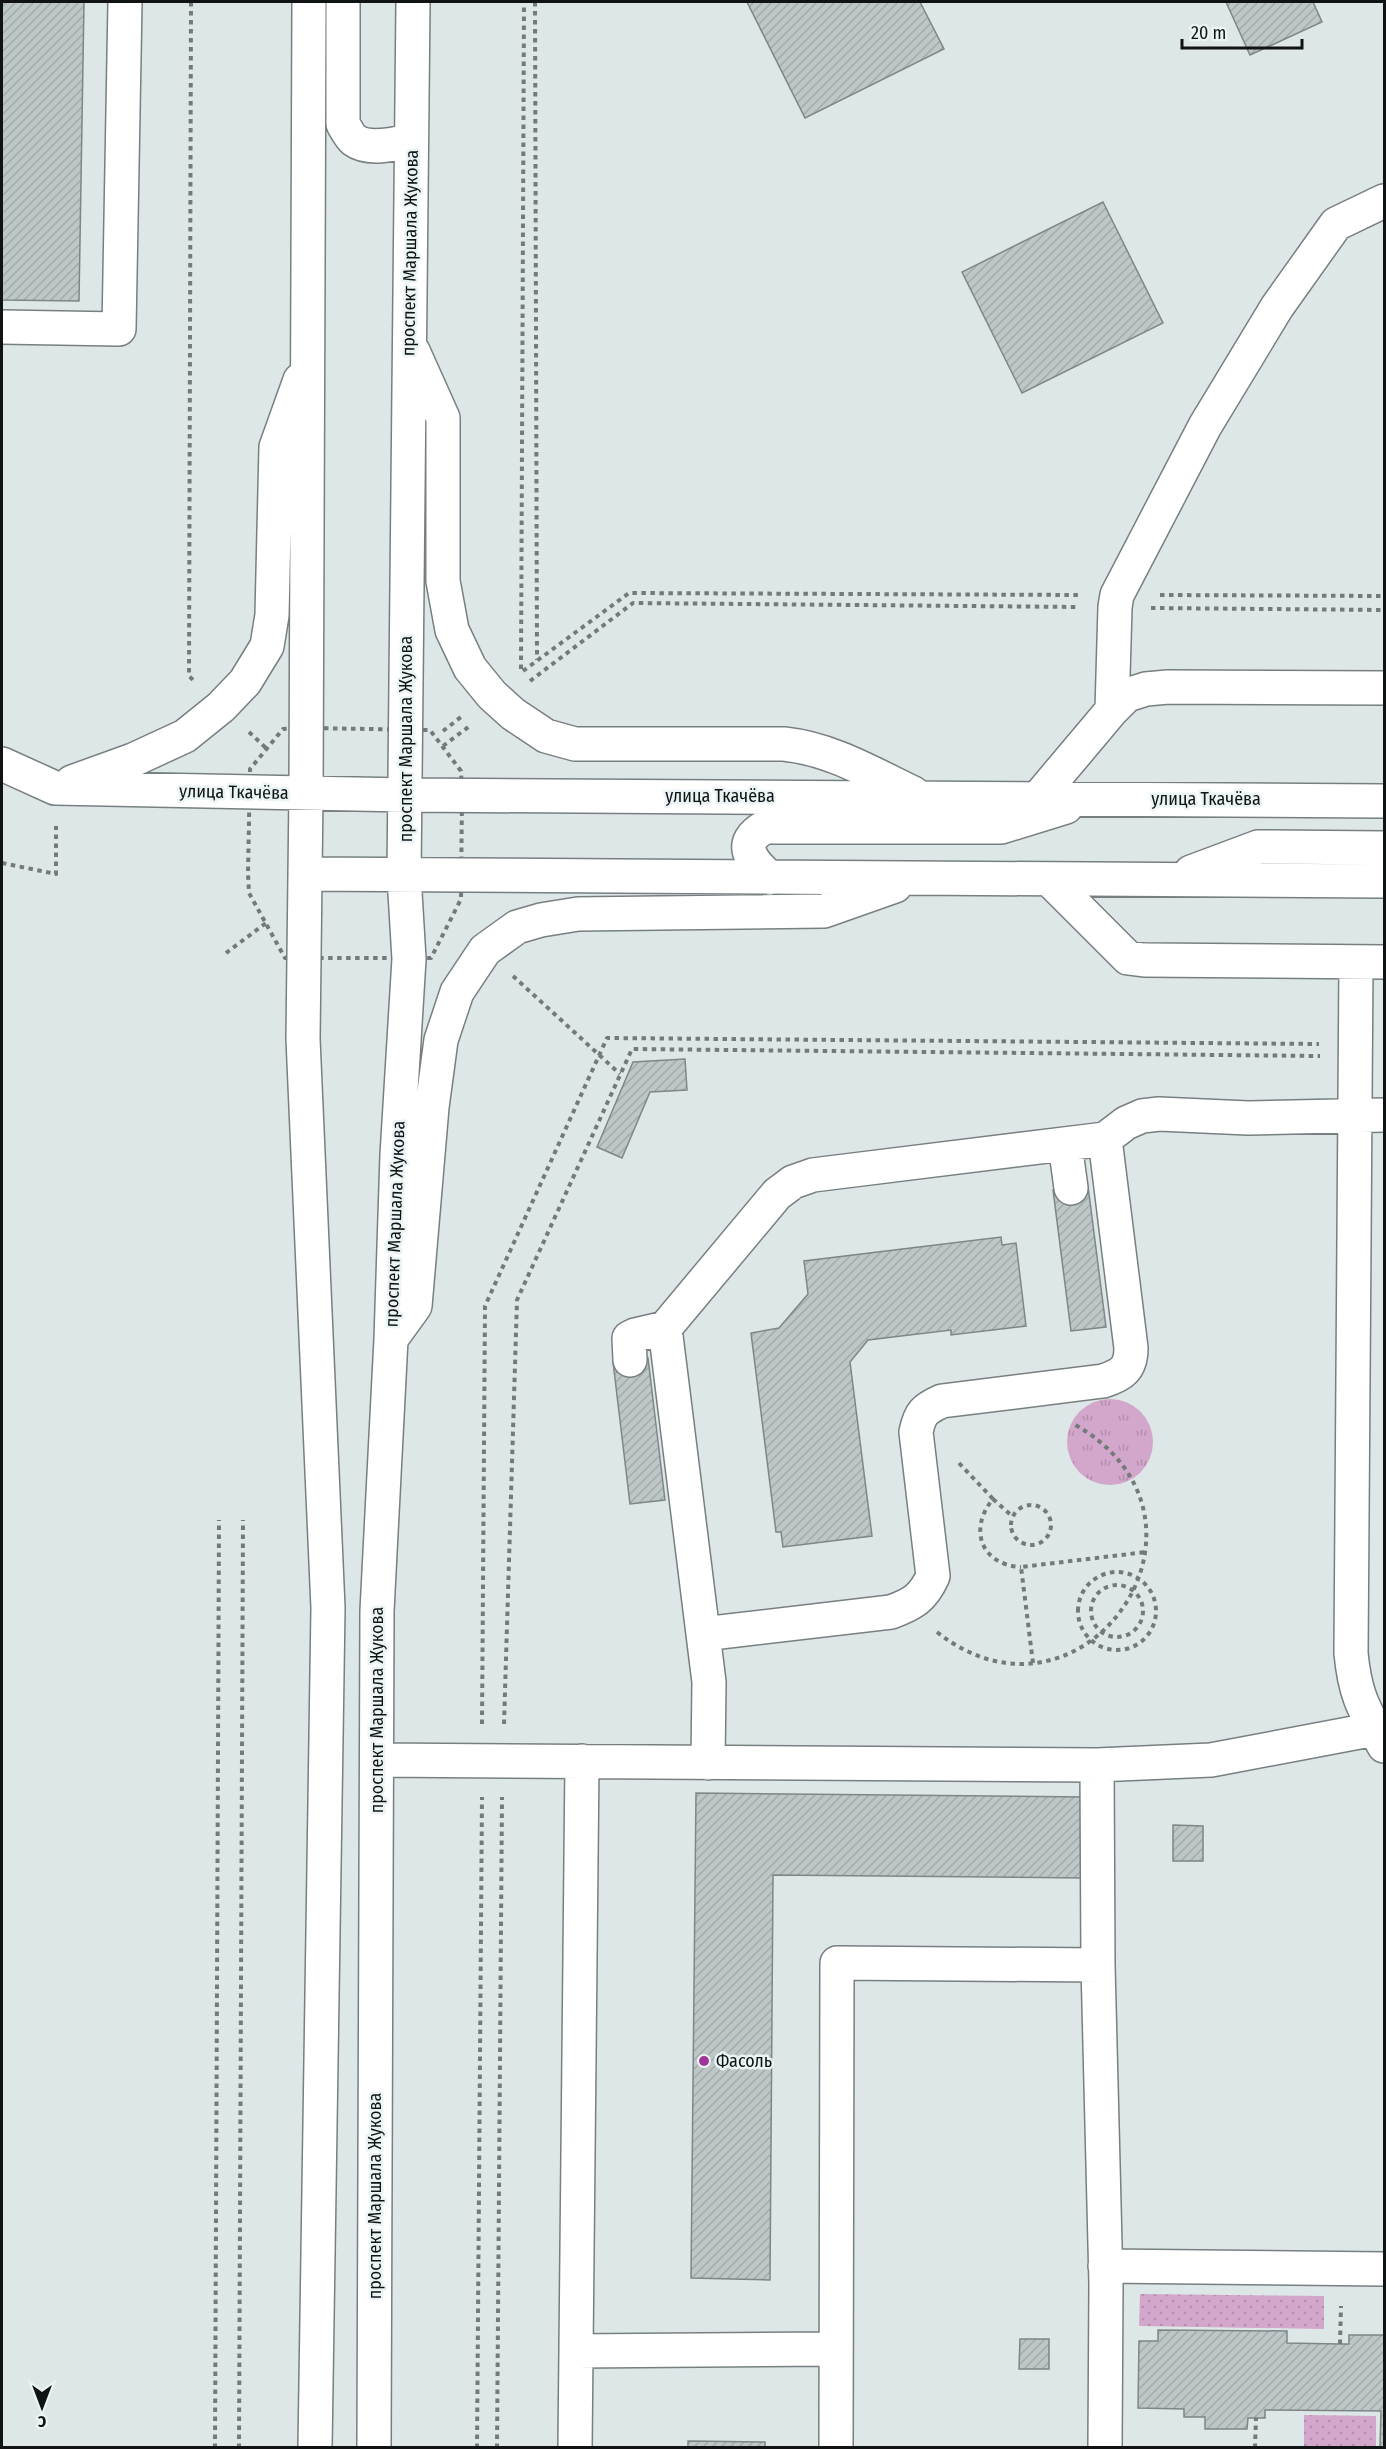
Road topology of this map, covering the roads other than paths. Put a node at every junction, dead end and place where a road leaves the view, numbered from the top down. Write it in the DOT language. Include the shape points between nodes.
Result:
graph roads {
  1 [pos="125,2"];
  2 [pos="309,2"];
  3 [pos="343,2"];
  4 [pos="413,2"];
  5 [pos="411,141"];
  6 [pos="1384,201"];
  7 [pos="2,327"];
  8 [pos="409,343"];
  9 [pos="309,356"];
  10 [pos="1384,688"];
  11 [pos="1112,710"];
  12 [pos="2,764"];
  13 [pos="55,789"];
  14 [pos="306,793"];
  15 [pos="406,795"];
  16 [pos="923,797"];
  17 [pos="1038,798"];
  18 [pos="1093,799"];
  19 [pos="1384,801"];
  20 [pos="1384,848"];
  21 [pos="305,874"];
  22 [pos="404,876"];
  23 [pos="770,878"];
  24 [pos="918,878"];
  25 [pos="1049,879"];
  26 [pos="1172,879"];
  27 [pos="1384,881"];
  28 [pos="1370,962"];
  29 [pos="1370,1115"];
  30 [pos="1105,1139"];
  31 [pos="1065,1144"];
  32 [pos="1071,1188"];
  33 [pos="665,1329"];
  34 [pos="391,1339"];
  35 [pos="630,1360"];
  36 [pos="703,1634"];
  37 [pos="1381,1735"];
  38 [pos="377,1760"];
  39 [pos="582,1761"];
  40 [pos="708,1762"];
  41 [pos="1097,1765"];
  42 [pos="1098,1965"];
  43 [pos="1106,2266"];
  44 [pos="1384,2269"];
  45 [pos="835,2349"];
  46 [pos="576,2351"];
  47 [pos="315,2448"];
  48 [pos="374,2448"];
  49 [pos="575,2448"];
  50 [pos="836,2448"];
  51 [pos="1105,2448"];
  1 -- 7 [label="street" via="119,329"];
  2 -- 9 [label="street"];
  3 -- 5 [label="street" via="343,124 355,141 372,145"];
  4 -- 5 [label="street, проспект Маршала Жукова"];
  5 -- 8 [label="street, проспект Маршала Жукова"];
  6 -- 11 [label="street" via="1336,224 1277,307 1205,426 1116,601"];
  8 -- 15 [label="street, проспект Маршала Жукова" via="421,734"];
  8 -- 16 [label="street" via="443,418 443,581 452,630 470,668 513,714 546,735 575,744 808,746"];
  9 -- 13 [label="street" via="276,447 272,615 267,646 244,682 221,707 185,735 134,760"];
  9 -- 14 [label="street"];
  10 -- 11 [label="street" via="1146,688 1127,695"];
  11 -- 17 [label="street"];
  12 -- 13 [label="street"];
  13 -- 14 [label="street, улица Ткачёва"];
  14 -- 15 [label="street, улица Ткачёва"];
  14 -- 21 [label="street"];
  15 -- 16 [label="street, улица Ткачёва"];
  15 -- 22 [label="street, проспект Маршала Жукова"];
  16 -- 17 [label="street, улица Ткачёва"];
  17 -- 18 [label="street, улица Ткачёва"];
  18 -- 19 [label="street, улица Ткачёва"];
  18 -- 23 [label="street" via="1001,827 765,827 755,832 748,843 750,858"];
  20 -- 26 [label="street" via="1258,847"];
  21 -- 22 [label="street"];
  21 -- 47 [label="street" via="303,1039 328,1608"];
  22 -- 23 [label="street"];
  22 -- 34 [label="street, проспект Маршала Жукова" via="409,959"];
  23 -- 24 [label="street"];
  24 -- 25 [label="street"];
  24 -- 34 [label="street" via="824,911 578,914 541,920 517,927 485,950 458,992 441,1040 414,1306"];
  25 -- 26 [label="street"];
  25 -- 28 [label="street" via="1128,958"];
  26 -- 27 [label="street"];
  28 -- 29 [label="street"];
  29 -- 30 [label="street" via="1248,1118 1159,1114 1126,1123"];
  29 -- 37 [label="street" via="1351,1653 1354,1683 1362,1707"];
  30 -- 31 [label="street"];
  30 -- 36 [label="street" via="1131,1361 1121,1376 942,1401 919,1416 916,1432 933,1576 913,1604 891,1612"];
  31 -- 32 [label="street"];
  31 -- 33 [label="street" via="813,1175 793,1182 777,1194"];
  33 -- 35 [label="street" via="629,1338"];
  33 -- 36 [label="street"];
  34 -- 38 [label="street, проспект Маршала Жукова" via="377,1611"];
  36 -- 40 [label="street" via="709,1682"];
  37 -- 41 [label="street" via="1210,1761"];
  38 -- 39 [label="street"];
  38 -- 48 [label="street, проспект Маршала Жукова"];
  39 -- 40 [label="street"];
  39 -- 46 [label="street"];
  40 -- 41 [label="street"];
  41 -- 42 [label="street"];
  42 -- 43 [label="street"];
  42 -- 45 [label="street" via="837,1963"];
  43 -- 44 [label="street"];
  43 -- 51 [label="street"];
  45 -- 46 [label="street"];
  45 -- 50 [label="street"];
  46 -- 49 [label="street"];
}
